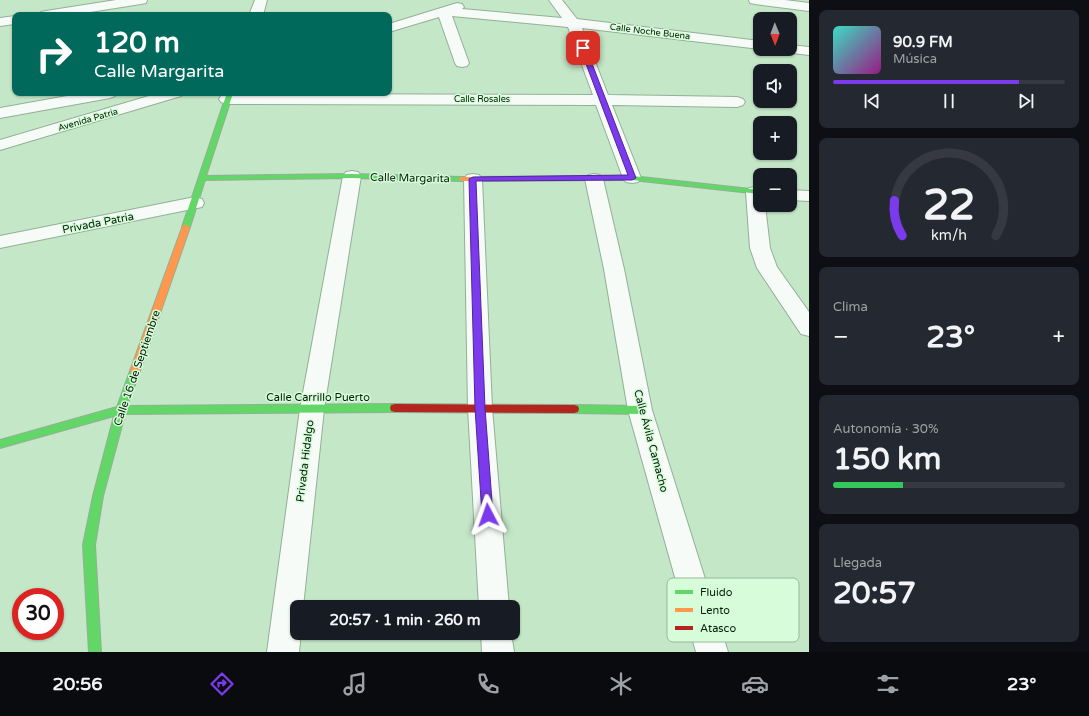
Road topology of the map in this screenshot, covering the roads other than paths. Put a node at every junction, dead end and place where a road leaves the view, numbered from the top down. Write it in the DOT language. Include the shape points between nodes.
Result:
graph roads {
  1 [pos="57,0"];
  2 [pos="141,0"];
  3 [pos="261,0"];
  4 [pos="554,0"];
  5 [pos="755,0"];
  6 [pos="472,2"];
  7 [pos="809,7"];
  8 [pos="444,11"];
  9 [pos="54,12"];
  10 [pos="66,12"];
  11 [pos="257,12"];
  12 [pos="12,20"];
  13 [pos="0,22"];
  14 [pos="573,22"];
  15 [pos="392,27"];
  16 [pos="753,45"];
  17 [pos="797,50"];
  18 [pos="809,52"];
  19 [pos="462,63"];
  20 [pos="79,96"];
  21 [pos="166,96"];
  22 [pos="229,96"];
  23 [pos="58,98"];
  24 [pos="602,100"];
  25 [pos="737,102"];
  26 [pos="0,113"];
  27 [pos="0,146"];
  28 [pos="352,176"];
  29 [pos="204,178"];
  30 [pos="632,178"];
  31 [pos="473,179"];
  32 [pos="594,179"];
  33 [pos="753,191"];
  34 [pos="797,195"];
  35 [pos="809,196"];
  36 [pos="195,203"];
  37 [pos="759,212"];
  38 [pos="0,242"];
  39 [pos="809,328"];
  40 [pos="480,408"];
  41 [pos="312,409"];
  42 [pos="121,410"];
  43 [pos="640,410"];
  44 [pos="0,444"];
  45 [pos="690,578"];
  46 [pos="494,600"];
  47 [pos="497,640"];
  48 [pos="709,642"];
  49 [pos="95,652"];
  50 [pos="283,652"];
  51 [pos="498,652"];
  52 [pos="712,652"];
  1 -- 9 [label="street"];
  2 -- 10 [label="street"];
  3 -- 11 [label="street"];
  4 -- 14 [label="street"];
  5 -- 7 [label="street"];
  6 -- 8 [label="street"];
  8 -- 14 [label="street, Calle Noche Buena"];
  8 -- 15 [label="street"];
  8 -- 19 [label="street"];
  12 -- 13 [label="street"];
  14 -- 16 [label="street, Calle Noche Buena"];
  14 -- 24 [label="street"];
  17 -- 18 [label="street"];
  20 -- 23 [label="street"];
  21 -- 27 [label="street, Avenida Patria"];
  22 -- 24 [label="street, Calle Rosales"];
  22 -- 29 [label="street, Calle 16 de Septiembre"];
  23 -- 26 [label="street"];
  24 -- 25 [label="street, Calle Rosales"];
  24 -- 30 [label="street"];
  28 -- 29 [label="street, Calle Margarita"];
  28 -- 31 [label="street, Calle Margarita"];
  28 -- 41 [label="street, Privada Hidalgo"];
  29 -- 36 [label="street, Calle 16 de Septiembre"];
  30 -- 32 [label="street, Calle Margarita"];
  30 -- 33 [label="street, Calle Margarita"];
  31 -- 32 [label="street, Calle Margarita"];
  31 -- 40 [label="street"];
  32 -- 43 [label="street, Calle Ávila Camacho" via="614,269"];
  34 -- 35 [label="street"];
  36 -- 38 [label="street, Privada Patria"];
  36 -- 42 [label="street, Calle 16 de Septiembre"];
  37 -- 39 [label="street" via="760,248 767,268"];
  40 -- 41 [label="street, Calle Carrillo Puerto"];
  40 -- 43 [label="street, Calle Carrillo Puerto"];
  40 -- 46 [label="street"];
  41 -- 42 [label="street, Calle Carrillo Puerto"];
  41 -- 50 [label="street, Privada Hidalgo"];
  42 -- 44 [label="street, Calle Carrillo Puerto"];
  42 -- 49 [label="street, Calle 16 de Septiembre" via="98,496 89,545"];
  43 -- 45 [label="street, Calle Ávila Camacho"];
  47 -- 51 [label="street"];
  48 -- 52 [label="street, Calle Ávila Camacho"];
}
